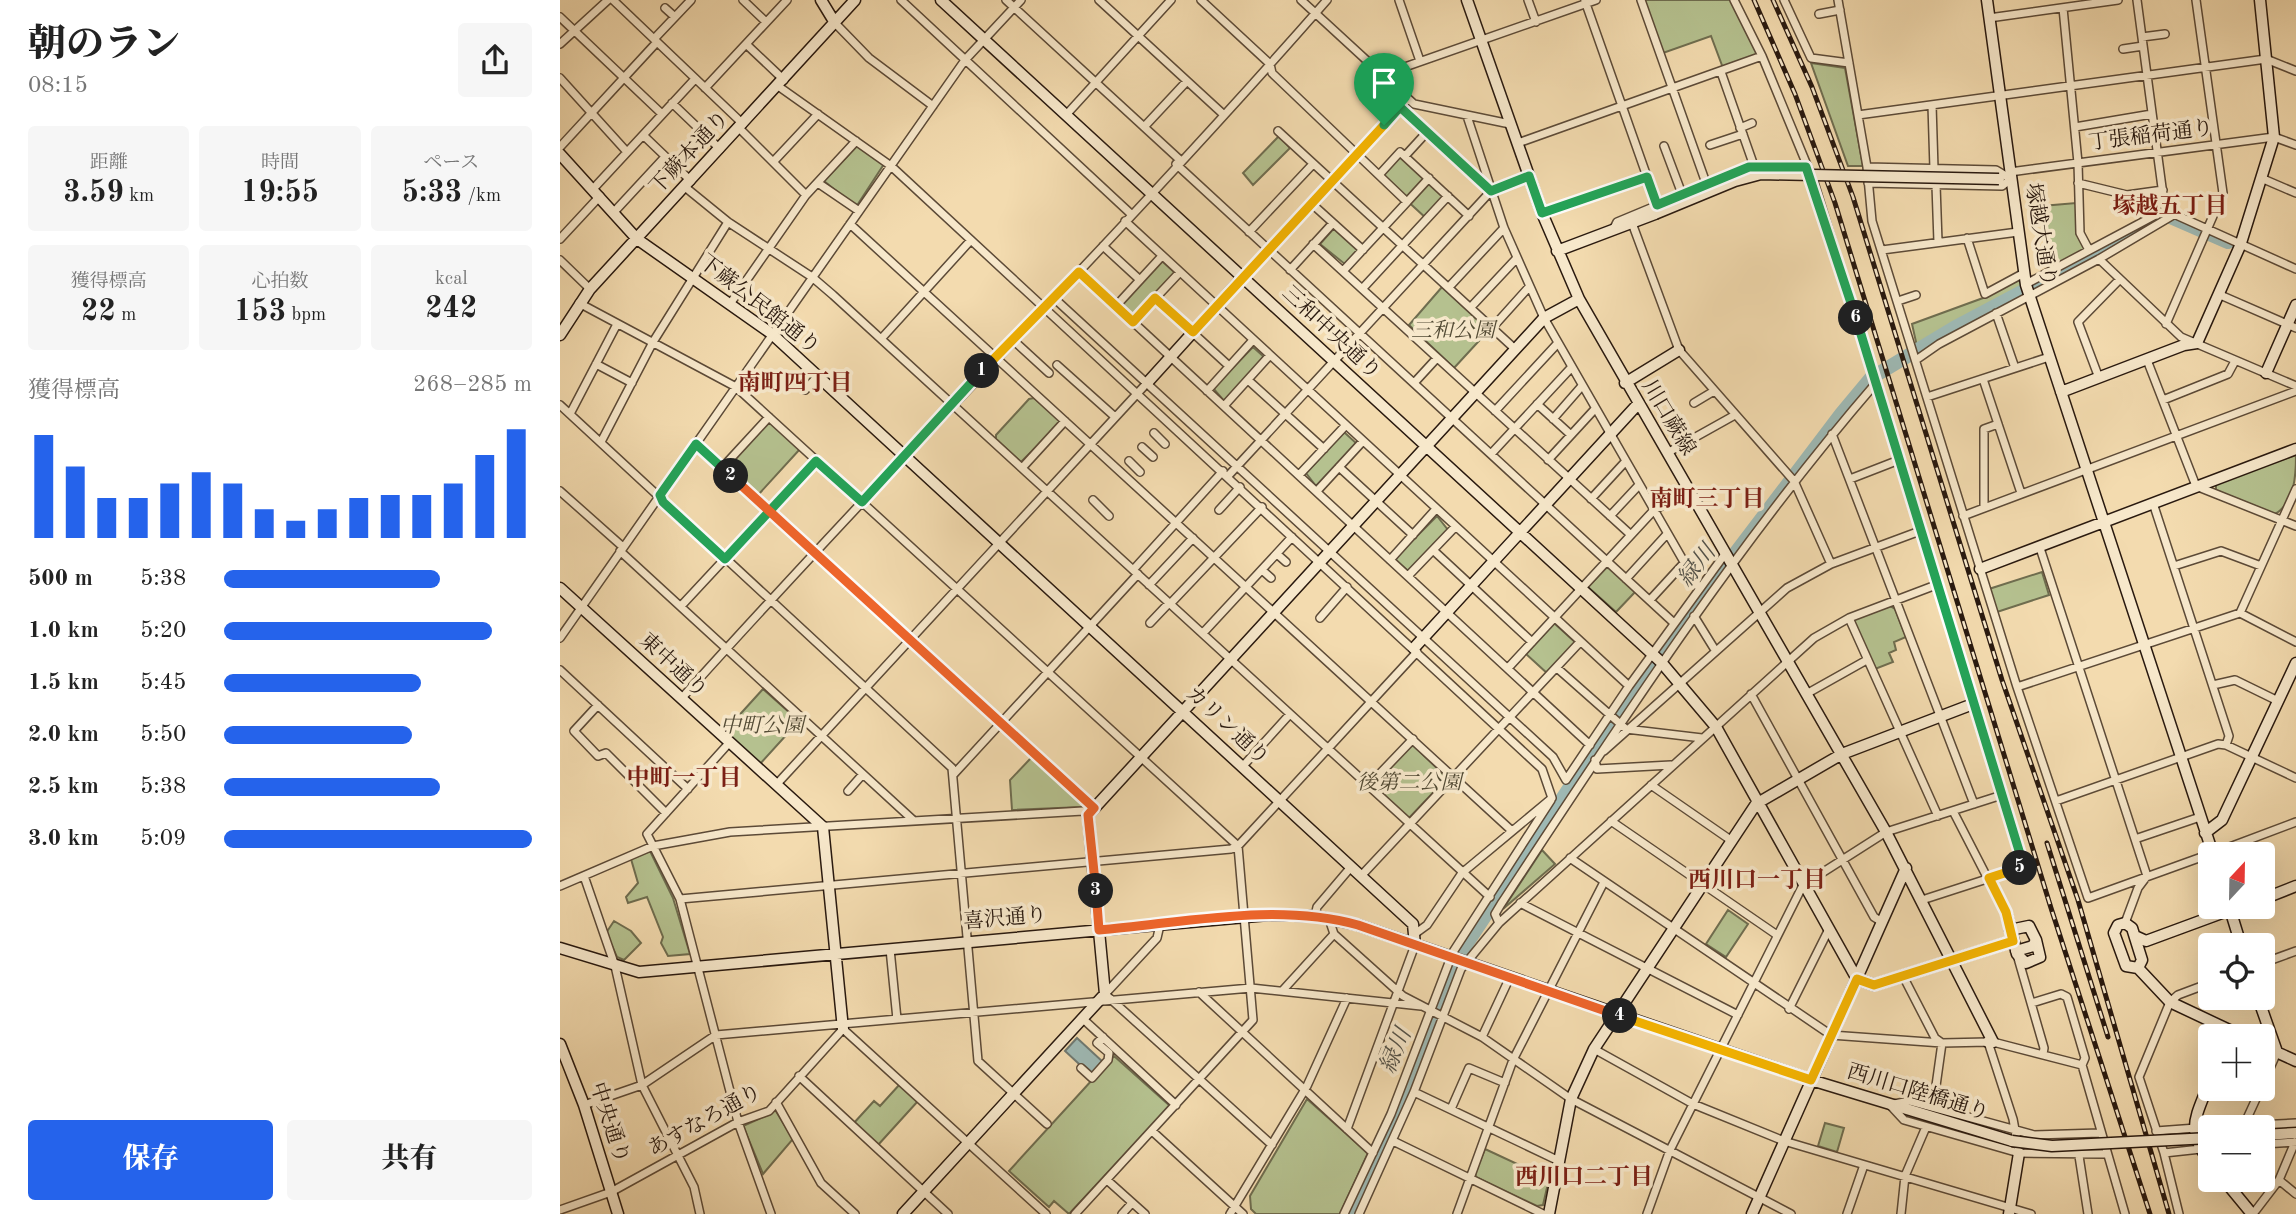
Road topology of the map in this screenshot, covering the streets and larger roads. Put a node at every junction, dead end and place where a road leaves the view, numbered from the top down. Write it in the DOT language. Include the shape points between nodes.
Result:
graph roads {
  1 [pos="611,0"];
  2 [pos="691,0"];
  3 [pos="743,0"];
  4 [pos="787,0"];
  5 [pos="821,0"];
  6 [pos="855,0"];
  7 [pos="901,0"];
  8 [pos="941,0"];
  9 [pos="1006,0"];
  10 [pos="1021,0"];
  11 [pos="1099,0"];
  12 [pos="1171,0"];
  13 [pos="1201,0"];
  14 [pos="1301,0"];
  15 [pos="1327,0"];
  16 [pos="1399,0"];
  17 [pos="1467,0"];
  18 [pos="1528,0"];
  19 [pos="1596,0"];
  20 [pos="1642,0"];
  21 [pos="1734,0"];
  22 [pos="1784,0"];
  23 [pos="1838,0"];
  24 [pos="1987,0"];
  25 [pos="2118,0"];
  26 [pos="2137,0"];
  27 [pos="2196,0"];
  28 [pos="2260,0"];
  29 [pos="1586,2"];
  30 [pos="665,8"];
  31 [pos="1014,8"];
  32 [pos="2063,8"];
  33 [pos="1840,10"];
  34 [pos="1316,13"];
  35 [pos="1819,13"];
  36 [pos="560,17"];
  37 [pos="674,18"];
  38 [pos="1989,18"];
  39 [pos="766,22"];
  40 [pos="1536,22"];
  41 [pos="835,23"];
  42 [pos="574,32"];
  43 [pos="2165,34"];
  44 [pos="1138,36"];
  45 [pos="2142,37"];
  46 [pos="984,39"];
  47 [pos="656,41"];
  48 [pos="1481,41"];
  49 [pos="560,44"];
  50 [pos="746,44"];
  51 [pos="2143,46"];
  52 [pos="2123,49"];
  53 [pos="1762,56"];
  54 [pos="2266,59"];
  55 [pos="965,60"];
  56 [pos="1420,61"];
  57 [pos="1849,63"];
  58 [pos="1269,64"];
  59 [pos="2205,66"];
  60 [pos="2296,71"];
  61 [pos="1721,72"];
  62 [pos="2147,73"];
  63 [pos="1382,75"];
  64 [pos="624,77"];
  65 [pos="560,78"];
  66 [pos="695,79"];
  67 [pos="1187,81"];
  68 [pos="1096,82"];
  69 [pos="781,83"];
  70 [pos="2071,86"];
  71 [pos="705,88"];
  72 [pos="1673,89"];
  73 [pos="1999,95"];
  74 [pos="1408,99"];
  75 [pos="672,103"];
  76 [pos="1932,105"];
  77 [pos="933,106"];
  78 [pos="1622,106"];
  79 [pos="1400,107"];
  80 [pos="592,112"];
  81 [pos="662,114"];
  82 [pos="818,114"];
  83 [pos="1223,114"];
  84 [pos="2152,114"];
  85 [pos="1066,115"];
  86 [pos="1858,115"];
  87 [pos="1467,116"];
  88 [pos="1752,123"];
  89 [pos="1510,124"];
  90 [pos="741,126"];
  91 [pos="1144,127"];
  92 [pos="2074,127"];
  93 [pos="1278,131"];
  94 [pos="1742,131"];
  95 [pos="1427,132"];
  96 [pos="643,135"];
  97 [pos="2274,137"];
  98 [pos="856,141"];
  99 [pos="1517,143"];
  100 [pos="1710,145"];
  101 [pos="2216,145"];
  102 [pos="2296,145"];
  103 [pos="1664,146"];
  104 [pos="560,147"];
  105 [pos="720,149"];
  106 [pos="627,152"];
  107 [pos="2158,152"];
  108 [pos="560,153"];
  109 [pos="1358,153"];
  110 [pos="1405,156"];
  111 [pos="665,157"];
  112 [pos="774,161"];
  113 [pos="1178,162"];
  114 [pos="1313,163"];
  115 [pos="2078,163"];
  116 [pos="891,166"];
  117 [pos="1754,166"];
  118 [pos="1806,167"];
  119 [pos="1867,167"];
  120 [pos="1934,169"];
  121 [pos="1379,175"];
  122 [pos="1529,176"];
  123 [pos="2010,176"];
  124 [pos="1647,177"];
  125 [pos="1429,178"];
  126 [pos="2261,178"];
  127 [pos="1332,180"];
  128 [pos="818,183"];
  129 [pos="1706,183"];
  130 [pos="1868,183"];
  131 [pos="2078,183"];
  132 [pos="688,184"];
  133 [pos="1936,185"];
  134 [pos="2163,190"];
  135 [pos="1491,191"];
  136 [pos="1151,192"];
  137 [pos="596,193"];
  138 [pos="2296,193"];
  139 [pos="1682,194"];
  140 [pos="806,195"];
  141 [pos="1448,196"];
  142 [pos="1407,202"];
  143 [pos="1311,203"];
  144 [pos="1656,209"];
  145 [pos="2165,210"];
  146 [pos="859,211"];
  147 [pos="614,212"];
  148 [pos="1542,213"];
  149 [pos="1131,214"];
  150 [pos="2175,214"];
  151 [pos="1469,216"];
  152 [pos="1125,221"];
  153 [pos="728,222"];
  154 [pos="1333,222"];
  155 [pos="1632,223"];
  156 [pos="850,224"];
  157 [pos="1384,228"];
  158 [pos="1504,228"];
  159 [pos="1614,228"];
  160 [pos="2206,231"];
  161 [pos="1249,232"];
  162 [pos="2018,232"];
  163 [pos="560,239"];
  164 [pos="637,239"];
  165 [pos="1966,239"];
  166 [pos="971,240"];
  167 [pos="1938,242"];
  168 [pos="1313,244"];
  169 [pos="1403,245"];
  170 [pos="1103,246"];
  171 [pos="2240,247"];
  172 [pos="768,250"];
  173 [pos="1269,250"];
  174 [pos="1363,250"];
  175 [pos="1882,250"];
  176 [pos="2089,250"];
  177 [pos="1557,251"];
  178 [pos="1163,256"];
  179 [pos="1516,259"];
  180 [pos="2099,259"];
  181 [pos="560,260"];
  182 [pos="1425,265"];
  183 [pos="2296,269"];
  184 [pos="1290,270"];
  185 [pos="1343,271"];
  186 [pos="1079,272"];
  187 [pos="1180,272"];
  188 [pos="2024,273"];
  189 [pos="813,277"];
  190 [pos="1242,277"];
  191 [pos="692,278"];
  192 [pos="2120,279"];
  193 [pos="1140,280"];
  194 [pos="1449,287"];
  195 [pos="1529,287"];
  196 [pos="1363,288"];
  197 [pos="590,289"];
  198 [pos="2027,289"];
  199 [pos="924,292"];
  200 [pos="2218,294"];
  201 [pos="1916,295"];
  202 [pos="1155,298"];
  203 [pos="1055,299"];
  204 [pos="1579,299"];
  205 [pos="1898,301"];
  206 [pos="579,303"];
  207 [pos="730,304"];
  208 [pos="2296,305"];
  209 [pos="1116,306"];
  210 [pos="1217,306"];
  211 [pos="1471,307"];
  212 [pos="1045,308"];
  213 [pos="1384,308"];
  214 [pos="1996,313"];
  215 [pos="1544,318"];
  216 [pos="1133,322"];
  217 [pos="617,324"];
  218 [pos="2166,324"];
  219 [pos="2292,326"];
  220 [pos="1493,327"];
  221 [pos="1193,332"];
  222 [pos="772,334"];
  223 [pos="1360,334"];
  224 [pos="560,335"];
  225 [pos="881,339"];
  226 [pos="1013,340"];
  227 [pos="1253,340"];
  228 [pos="653,342"];
  229 [pos="2197,343"];
  230 [pos="1557,344"];
  231 [pos="1515,349"];
  232 [pos="1679,350"];
  233 [pos="1270,355"];
  234 [pos="995,357"];
  235 [pos="1170,357"];
  236 [pos="2049,357"];
  237 [pos="1437,358"];
  238 [pos="1916,360"];
  239 [pos="2147,360"];
  240 [pos="2235,361"];
  241 [pos="1334,362"];
  242 [pos="596,364"];
  243 [pos="1058,365"];
  244 [pos="1229,366"];
  245 [pos="2015,368"];
  246 [pos="1570,369"];
  247 [pos="1049,373"];
  248 [pos="2266,373"];
  249 [pos="818,376"];
  250 [pos="2099,378"];
  251 [pos="1983,379"];
  252 [pos="1248,380"];
  253 [pos="632,383"];
  254 [pos="1147,383"];
  255 [pos="1414,383"];
  256 [pos="1625,383"];
  257 [pos="1876,383"];
  258 [pos="736,387"];
  259 [pos="1581,387"];
  260 [pos="2296,389"];
  261 [pos="805,390"];
  262 [pos="1308,390"];
  263 [pos="1207,391"];
  264 [pos="1714,391"];
  265 [pos="1475,392"];
  266 [pos="2061,392"];
  267 [pos="1137,393"];
  268 [pos="1927,397"];
  269 [pos="2163,400"];
  270 [pos="952,403"];
  271 [pos="1694,403"];
  272 [pos="1537,404"];
  273 [pos="1638,404"];
  274 [pos="560,405"];
  275 [pos="1224,406"];
  276 [pos="1594,410"];
  277 [pos="1495,411"];
  278 [pos="570,414"];
  279 [pos="1285,415"];
  280 [pos="1735,415"];
  281 [pos="1114,416"];
  282 [pos="769,417"];
  283 [pos="1451,418"];
  284 [pos="1553,419"];
  285 [pos="1065,421"];
  286 [pos="1998,424"];
  287 [pos="1346,425"];
  288 [pos="1514,429"];
  289 [pos="1154,433"];
  290 [pos="1832,434"];
  291 [pos="1571,435"];
  292 [pos="1609,435"];
  293 [pos="2177,436"];
  294 [pos="1261,441"];
  295 [pos="1363,441"];
  296 [pos="601,442"];
  297 [pos="1090,443"];
  298 [pos="696,444"];
  299 [pos="1166,444"];
  300 [pos="1425,446"];
  301 [pos="1142,447"];
  302 [pos="1324,449"];
  303 [pos="2296,449"];
  304 [pos="1667,453"];
  305 [pos="1491,454"];
  306 [pos="904,455"];
  307 [pos="1153,457"];
  308 [pos="1548,460"];
  309 [pos="1899,460"];
  310 [pos="816,461"];
  311 [pos="1129,461"];
  312 [pos="1625,462"];
  313 [pos="1237,467"];
  314 [pos="1339,467"];
  315 [pos="722,468"];
  316 [pos="1022,468"];
  317 [pos="2086,468"];
  318 [pos="1140,472"];
  319 [pos="1226,474"];
  320 [pos="1299,475"];
  321 [pos="1399,475"];
  322 [pos="1569,479"];
  323 [pos="1850,479"];
  324 [pos="1794,481"];
  325 [pos="1639,485"];
  326 [pos="2196,486"];
  327 [pos="1240,487"];
  328 [pos="2296,489"];
  329 [pos="1046,490"];
  330 [pos="560,491"];
  331 [pos="1317,491"];
  332 [pos="1689,491"];
  333 [pos="2021,493"];
  334 [pos="660,495"];
  335 [pos="1591,499"];
  336 [pos="1093,500"];
  337 [pos="1375,500"];
  338 [pos="862,502"];
  339 [pos="2153,503"];
  340 [pos="1546,505"];
  341 [pos="1262,507"];
  342 [pos="1984,508"];
  343 [pos="1436,509"];
  344 [pos="1219,510"];
  345 [pos="1654,510"];
  346 [pos="769,511"];
  347 [pos="1109,516"];
  348 [pos="1610,516"];
  349 [pos="1963,516"];
  350 [pos="2281,520"];
  351 [pos="1177,522"];
  352 [pos="2104,523"];
  353 [pos="1352,526"];
  354 [pos="2296,526"];
  355 [pos="1455,527"];
  356 [pos="1920,531"];
  357 [pos="1520,533"];
  358 [pos="1667,534"];
  359 [pos="1413,535"];
  360 [pos="1631,535"];
  361 [pos="1292,537"];
  362 [pos="1193,538"];
  363 [pos="1000,542"];
  364 [pos="1877,547"];
  365 [pos="2040,548"];
  366 [pos="621,549"];
  367 [pos="1433,550"];
  368 [pos="1329,551"];
  369 [pos="815,553"];
  370 [pos="1277,554"];
  371 [pos="1214,558"];
  372 [pos="725,559"];
  373 [pos="1390,560"];
  374 [pos="1729,560"];
  375 [pos="1493,561"];
  376 [pos="1607,561"];
  377 [pos="1286,562"];
  378 [pos="1319,562"];
  379 [pos="1684,563"];
  380 [pos="1831,564"];
  381 [pos="2174,566"];
  382 [pos="2260,566"];
  383 [pos="1980,569"];
  384 [pos="1262,570"];
  385 [pos="1136,572"];
  386 [pos="1408,576"];
  387 [pos="1271,578"];
  388 [pos="1626,579"];
  389 [pos="1149,585"];
  390 [pos="1471,586"];
  391 [pos="1936,586"];
  392 [pos="1246,587"];
  393 [pos="1347,587"];
  394 [pos="560,588"];
  395 [pos="957,588"];
  396 [pos="1699,588"];
  397 [pos="1581,589"];
  398 [pos="1650,600"];
  399 [pos="1897,600"];
  400 [pos="771,601"];
  401 [pos="1170,603"];
  402 [pos="681,606"];
  403 [pos="581,608"];
  404 [pos="1273,611"];
  405 [pos="1448,611"];
  406 [pos="1759,611"];
  407 [pos="2240,613"];
  408 [pos="1694,616"];
  409 [pos="1320,618"];
  410 [pos="1555,618"];
  411 [pos="1849,618"];
  412 [pos="1150,623"];
  413 [pos="1674,623"];
  414 [pos="1090,625"];
  415 [pos="2194,627"];
  416 [pos="1203,633"];
  417 [pos="560,638"];
  418 [pos="1423,638"];
  419 [pos="909,640"];
  420 [pos="1532,642"];
  421 [pos="1580,642"];
  422 [pos="2296,642"];
  423 [pos="2143,644"];
  424 [pos="726,648"];
  425 [pos="1416,650"];
  426 [pos="1715,650"];
  427 [pos="1651,655"];
  428 [pos="1229,659"];
  429 [pos="1787,661"];
  430 [pos="1866,661"];
  431 [pos="1660,662"];
  432 [pos="2296,663"];
  433 [pos="2078,667"];
  434 [pos="1508,668"];
  435 [pos="1557,668"];
  436 [pos="560,670"];
  437 [pos="1047,672"];
  438 [pos="1679,683"];
  439 [pos="2213,685"];
  440 [pos="1629,686"];
  441 [pos="865,687"];
  442 [pos="2017,687"];
  443 [pos="1534,692"];
  444 [pos="1751,694"];
  445 [pos="1808,694"];
  446 [pos="681,699"];
  447 [pos="1372,701"];
  448 [pos="2278,701"];
  449 [pos="1973,704"];
  450 [pos="597,705"];
  451 [pos="1183,710"];
  452 [pos="1290,714"];
  453 [pos="1941,715"];
  454 [pos="1609,716"];
  455 [pos="1511,718"];
  456 [pos="1656,721"];
  457 [pos="1619,722"];
  458 [pos="1000,724"];
  459 [pos="1716,727"];
  460 [pos="1498,728"];
  461 [pos="1626,729"];
  462 [pos="1655,732"];
  463 [pos="1898,732"];
  464 [pos="822,736"];
  465 [pos="1702,737"];
  466 [pos="1413,739"];
  467 [pos="729,743"];
  468 [pos="1590,745"];
  469 [pos="2226,745"];
  470 [pos="1328,749"];
  471 [pos="1842,754"];
  472 [pos="2180,756"];
  473 [pos="2252,757"];
  474 [pos="1140,758"];
  475 [pos="1594,761"];
  476 [pos="1671,765"];
  477 [pos="1243,766"];
  478 [pos="863,774"];
  479 [pos="953,775"];
  480 [pos="1453,776"];
  481 [pos="2296,778"];
  482 [pos="1799,779"];
  483 [pos="2116,780"];
  484 [pos="776,785"];
  485 [pos="1651,785"];
  486 [pos="1368,786"];
  487 [pos="688,789"];
  488 [pos="848,791"];
  489 [pos="2002,795"];
  490 [pos="1552,798"];
  491 [pos="1280,801"];
  492 [pos="2056,801"];
  493 [pos="1756,803"];
  494 [pos="1974,804"];
  495 [pos="1953,811"];
  496 [pos="1091,812"];
  497 [pos="666,813"];
  498 [pos="1938,816"];
  499 [pos="2200,817"];
  500 [pos="956,818"];
  501 [pos="913,820"];
  502 [pos="1611,821"];
  503 [pos="2296,822"];
  504 [pos="1409,824"];
  505 [pos="823,827"];
  506 [pos="1512,831"];
  507 [pos="1886,832"];
  508 [pos="2205,832"];
  509 [pos="2135,839"];
  510 [pos="1732,841"];
  511 [pos="2208,842"];
  512 [pos="2244,842"];
  513 [pos="653,846"];
  514 [pos="1238,846"];
  515 [pos="1570,858"];
  516 [pos="2198,859"];
  517 [pos="1843,860"];
  518 [pos="1094,861"];
  519 [pos="1351,867"];
  520 [pos="1906,868"];
  521 [pos="962,872"];
  522 [pos="1462,873"];
  523 [pos="584,876"];
  524 [pos="1362,876"];
  525 [pos="2147,876"];
  526 [pos="1989,878"];
  527 [pos="1604,882"];
  528 [pos="829,884"];
  529 [pos="1703,884"];
  530 [pos="1803,884"];
  531 [pos="2296,886"];
  532 [pos="560,887"];
  533 [pos="2275,894"];
  534 [pos="1490,897"];
  535 [pos="680,899"];
  536 [pos="1922,900"];
  537 [pos="1520,903"];
  538 [pos="1315,916"];
  539 [pos="2007,916"];
  540 [pos="1244,917"];
  541 [pos="1329,919"];
  542 [pos="2204,919"];
  543 [pos="1882,922"];
  544 [pos="1499,923"];
  545 [pos="2125,923"];
  546 [pos="1160,925"];
  547 [pos="1673,929"];
  548 [pos="1099,930"];
  549 [pos="1828,931"];
  550 [pos="1416,933"];
  551 [pos="1334,934"];
  552 [pos="1578,934"];
  553 [pos="1777,935"];
  554 [pos="2135,936"];
  555 [pos="2150,940"];
  556 [pos="967,942"];
  557 [pos="2014,944"];
  558 [pos="1415,945"];
  559 [pos="560,948"];
  560 [pos="890,949"];
  561 [pos="2296,951"];
  562 [pos="2140,952"];
  563 [pos="835,953"];
  564 [pos="1451,958"];
  565 [pos="2275,959"];
  566 [pos="1953,960"];
  567 [pos="1466,963"];
  568 [pos="615,966"];
  569 [pos="696,966"];
  570 [pos="1647,968"];
  571 [pos="2138,968"];
  572 [pos="1903,976"];
  573 [pos="1510,977"];
  574 [pos="1857,979"];
  575 [pos="1754,983"];
  576 [pos="1251,988"];
  577 [pos="2198,988"];
  578 [pos="1283,990"];
  579 [pos="1548,991"];
  580 [pos="1199,992"];
  581 [pos="1399,993"];
  582 [pos="1105,998"];
  583 [pos="1347,998"];
  584 [pos="2170,1002"];
  585 [pos="1395,1003"];
  586 [pos="2032,1003"];
  587 [pos="1421,1006"];
  588 [pos="1789,1009"];
  589 [pos="1430,1010"];
  590 [pos="2262,1010"];
  591 [pos="974,1012"];
  592 [pos="1616,1014"];
  593 [pos="1738,1014"];
  594 [pos="1442,1016"];
  595 [pos="1082,1018"];
  596 [pos="897,1019"];
  597 [pos="2212,1024"];
  598 [pos="842,1027"];
  599 [pos="1242,1033"];
  600 [pos="716,1035"];
  601 [pos="1831,1035"];
  602 [pos="1102,1037"];
  603 [pos="1482,1037"];
  604 [pos="1990,1042"];
  605 [pos="1942,1043"];
  606 [pos="560,1044"];
  607 [pos="1594,1049"];
  608 [pos="1721,1050"];
  609 [pos="2277,1052"];
  610 [pos="2043,1054"];
  611 [pos="2275,1057"];
  612 [pos="1513,1059"];
  613 [pos="2296,1061"];
  614 [pos="2082,1065"];
  615 [pos="1081,1068"];
  616 [pos="799,1076"];
  617 [pos="1200,1080"];
  618 [pos="1811,1080"];
  619 [pos="1505,1083"];
  620 [pos="642,1085"];
  621 [pos="1305,1090"];
  622 [pos="1414,1092"];
  623 [pos="1014,1094"];
  624 [pos="1571,1099"];
  625 [pos="2203,1101"];
  626 [pos="776,1102"];
  627 [pos="1693,1104"];
  628 [pos="584,1105"];
  629 [pos="1176,1105"];
  630 [pos="1890,1105"];
  631 [pos="1933,1107"];
  632 [pos="1451,1109"];
  633 [pos="738,1122"];
  634 [pos="2296,1123"];
  635 [pos="1047,1124"];
  636 [pos="2275,1124"];
  637 [pos="1926,1126"];
  638 [pos="1488,1127"];
  639 [pos="2198,1128"];
  640 [pos="1347,1129"];
  641 [pos="2193,1129"];
  642 [pos="1152,1131"];
  643 [pos="2156,1131"];
  644 [pos="2100,1133"];
  645 [pos="2296,1133"];
  646 [pos="2275,1134"];
  647 [pos="2014,1136"];
  648 [pos="2198,1137"];
  649 [pos="2198,1139"];
  650 [pos="1392,1141"];
  651 [pos="1784,1141"];
  652 [pos="2296,1142"];
  653 [pos="968,1143"];
  654 [pos="2275,1143"];
  655 [pos="1272,1144"];
  656 [pos="2198,1149"];
  657 [pos="1670,1150"];
  658 [pos="1373,1153"];
  659 [pos="2019,1153"];
  660 [pos="2164,1153"];
  661 [pos="2107,1154"];
  662 [pos="678,1156"];
  663 [pos="2079,1156"];
  664 [pos="1559,1161"];
  665 [pos="1864,1165"];
  666 [pos="1905,1176"];
  667 [pos="1470,1178"];
  668 [pos="1107,1180"];
  669 [pos="2279,1180"];
  670 [pos="611,1192"];
  671 [pos="923,1192"];
  672 [pos="2234,1192"];
  673 [pos="2296,1194"];
  674 [pos="1760,1196"];
  675 [pos="1132,1203"];
  676 [pos="560,1210"];
  677 [pos="1232,1211"];
  678 [pos="2010,1211"];
  679 [pos="618,1214"];
  680 [pos="700,1214"];
  681 [pos="771,1214"];
  682 [pos="855,1214"];
  683 [pos="903,1214"];
  684 [pos="948,1214"];
  685 [pos="1046,1214"];
  686 [pos="1075,1214"];
  687 [pos="1122,1214"];
  688 [pos="1144,1214"];
  689 [pos="1242,1214"];
  690 [pos="1344,1214"];
  691 [pos="1359,1214"];
  692 [pos="1457,1214"];
  693 [pos="1543,1214"];
  694 [pos="1549,1214"];
  695 [pos="1647,1214"];
  696 [pos="1752,1214"];
  697 [pos="1791,1214"];
  698 [pos="1847,1214"];
  699 [pos="1900,1214"];
  700 [pos="2031,1214"];
  701 [pos="2088,1214"];
  702 [pos="2125,1214"];
  703 [pos="2179,1214"];
  704 [pos="2252,1214"];
  1 -- 42 [label="street"];
  1 -- 47 [label="street"];
  2 -- 37 [label="street"];
  3 -- 39 [label="street"];
  4 -- 39 [label="street"];
  5 -- 41 [label="street"];
  6 -- 41 [label="street, 下蕨本通り"];
  7 -- 55 [label="street"];
  8 -- 46 [label="street, 三和中央通り"];
  9 -- 31 [label="street"];
  10 -- 31 [label="street"];
  11 -- 44 [label="street"];
  12 -- 44 [label="street"];
  13 -- 58 [label="street"];
  14 -- 34 [label="street"];
  15 -- 34 [label="street"];
  16 -- 56 [label="street"];
  17 -- 48 [label="street, 川口蕨線"];
  18 -- 40 [label="street"];
  19 -- 29 [label="street"];
  20 -- 72 [label="street"];
  21 -- 53 [label="street"];
  22 -- 57 [label="street" via="1811,58"];
  23 -- 33 [label="street"];
  24 -- 38 [label="street, 塚越大通り"];
  25 -- 32 [label="street"];
  26 -- 45 [label="street"];
  27 -- 59 [label="street"];
  28 -- 54 [label="street"];
  29 -- 40 [label="street"];
  29 -- 78 [label="street"];
  30 -- 37 [label="street"];
  31 -- 46 [label="street"];
  31 -- 68 [label="street"];
  32 -- 38 [label="street"];
  32 -- 70 [label="street"];
  33 -- 35 [label="street"];
  33 -- 57 [label="street"];
  34 -- 58 [label="street"];
  34 -- 63 [label="street"];
  36 -- 42 [label="street"];
  37 -- 47 [label="street"];
  38 -- 73 [label="street, 塚越大通り"];
  39 -- 50 [label="street"];
  40 -- 48 [label="street"];
  41 -- 69 [label="street, 下蕨本通り"];
  41 -- 77 [label="street" via="869,58"];
  42 -- 49 [label="street"];
  42 -- 64 [label="street"];
  43 -- 45 [label="street"];
  44 -- 67 [label="street"];
  44 -- 68 [label="street"];
  45 -- 51 [label="street"];
  46 -- 55 [label="street"];
  46 -- 85 [label="street, 三和中央通り"];
  47 -- 64 [label="street"];
  47 -- 66 [label="street"];
  48 -- 56 [label="street"];
  48 -- 89 [label="street, 川口蕨線"];
  50 -- 69 [label="street"];
  50 -- 71 [label="street"];
  51 -- 52 [label="street"];
  51 -- 62 [label="street"];
  53 -- 61 [label="street"];
  53 -- 118 [label="street"];
  54 -- 59 [label="street"];
  54 -- 60 [label="street"];
  54 -- 97 [label="street"];
  55 -- 77 [label="street"];
  55 -- 149 [label="street"];
  56 -- 63 [label="street"];
  57 -- 86 [label="street"];
  58 -- 83 [label="street"];
  58 -- 109 [label="street" via="1272,73"];
  59 -- 62 [label="street"];
  59 -- 101 [label="street"];
  61 -- 72 [label="street"];
  61 -- 94 [label="street"];
  62 -- 70 [label="street"];
  62 -- 84 [label="street"];
  63 -- 74 [label="street"];
  64 -- 80 [label="street"];
  64 -- 81 [label="street"];
  65 -- 80 [label="street"];
  66 -- 71 [label="street"];
  66 -- 75 [label="street"];
  67 -- 83 [label="street"];
  67 -- 91 [label="street"];
  68 -- 85 [label="street"];
  68 -- 91 [label="street"];
  69 -- 82 [label="street"];
  69 -- 90 [label="street, 下蕨本通り"];
  70 -- 73 [label="street"];
  70 -- 92 [label="street"];
  71 -- 90 [label="street"];
  72 -- 78 [label="street"];
  72 -- 129 [label="street"];
  73 -- 76 [label="street"];
  73 -- 123 [label="street, 塚越大通り"];
  74 -- 79 [label="street"];
  74 -- 87 [label="street"];
  75 -- 81 [label="street"];
  75 -- 105 [label="street"];
  76 -- 86 [label="street"];
  76 -- 120 [label="street"];
  77 -- 116 [label="street"];
  78 -- 99 [label="street"];
  78 -- 124 [label="street"];
  79 -- 95 [label="street"];
  79 -- 109 [label="street"];
  80 -- 104 [label="street"];
  80 -- 106 [label="street"];
  81 -- 96 [label="street"];
  82 -- 98 [label="street"];
  82 -- 112 [label="street"];
  83 -- 113 [label="street"];
  84 -- 92 [label="street"];
  84 -- 107 [label="street"];
  85 -- 136 [label="street, 三和中央通り"];
  86 -- 119 [label="street"];
  87 -- 89 [label="street"];
  87 -- 135 [label="street"];
  88 -- 94 [label="street"];
  89 -- 99 [label="street, 川口蕨線"];
  90 -- 105 [label="street, 下蕨本通り"];
  90 -- 112 [label="street"];
  91 -- 113 [label="street"];
  92 -- 115 [label="street"];
  93 -- 114 [label="street"];
  94 -- 100 [label="street"];
  94 -- 117 [label="street"];
  95 -- 110 [label="street"];
  95 -- 135 [label="street"];
  96 -- 106 [label="street"];
  96 -- 111 [label="street"];
  97 -- 101 [label="street, 丁張稲荷通り"];
  97 -- 102 [label="street, 丁張稲荷通り"];
  97 -- 126 [label="street"];
  98 -- 116 [label="street"];
  98 -- 128 [label="street"];
  99 -- 122 [label="street, 川口蕨線"];
  101 -- 107 [label="street, 丁張稲荷通り"];
  101 -- 160 [label="street" via="2223,193"];
  103 -- 139 [label="street"];
  105 -- 132 [label="street, 下蕨本通り"];
  106 -- 137 [label="street"];
  107 -- 115 [label="street, 丁張稲荷通り"];
  107 -- 134 [label="street"];
  108 -- 137 [label="street, 下蕨公民館通り"];
  109 -- 121 [label="street"];
  109 -- 127 [label="street"];
  110 -- 121 [label="street" via="1400,152"];
  110 -- 125 [label="street"];
  111 -- 132 [label="street"];
  111 -- 147 [label="street"];
  112 -- 140 [label="street"];
  113 -- 136 [label="street"];
  113 -- 161 [label="street"];
  114 -- 127 [label="street"];
  114 -- 161 [label="street"];
  115 -- 123 [label="street, 丁張稲荷通り"];
  115 -- 131 [label="street"];
  116 -- 146 [label="street"];
  116 -- 166 [label="street"];
  117 -- 118 [label="street"];
  117 -- 129 [label="street"];
  118 -- 257 [label="street"];
  119 -- 120 [label="street"];
  119 -- 130 [label="street"];
  120 -- 123 [label="street" via="1996,170"];
  121 -- 142 [label="street"];
  122 -- 135 [label="street"];
  122 -- 148 [label="street, 川口蕨線"];
  123 -- 133 [label="street, 丁張稲荷通り" via="2002,186"];
  123 -- 144 [label="street, bridge" via="1761,174"];
  123 -- 162 [label="street, 塚越大通り"];
  124 -- 144 [label="street"];
  124 -- 148 [label="street"];
  125 -- 141 [label="street"];
  125 -- 142 [label="street"];
  126 -- 138 [label="street"];
  126 -- 171 [label="street"];
  127 -- 143 [label="street"];
  127 -- 157 [label="street"];
  128 -- 140 [label="street"];
  128 -- 146 [label="street"];
  129 -- 139 [label="street"];
  130 -- 133 [label="street, 丁張稲荷通り"];
  130 -- 175 [label="street" via="1872,221"];
  131 -- 134 [label="street" via="2127,195"];
  131 -- 176 [label="street" via="2080,233"];
  132 -- 153 [label="street"];
  132 -- 164 [label="street, 下蕨本通り"];
  133 -- 167 [label="street"];
  134 -- 145 [label="street"];
  135 -- 151 [label="street"];
  135 -- 158 [label="street"];
  136 -- 149 [label="street"];
  136 -- 190 [label="street, 三和中央通り"];
  137 -- 147 [label="street, 下蕨公民館通り"];
  137 -- 163 [label="street"];
  139 -- 144 [label="street"];
  140 -- 172 [label="street"];
  141 -- 151 [label="street"];
  141 -- 169 [label="street"];
  142 -- 157 [label="street"];
  143 -- 154 [label="street"];
  143 -- 173 [label="street"];
  144 -- 155 [label="street"];
  144 -- 159 [label="street" via="1617,222"];
  145 -- 150 [label="street"];
  145 -- 176 [label="street"];
  146 -- 156 [label="street"];
  147 -- 164 [label="street, 下蕨公民館通り"];
  148 -- 177 [label="street, 川口蕨線"];
  149 -- 152 [label="street"];
  150 -- 160 [label="street"];
  150 -- 180 [label="street"];
  151 -- 182 [label="street"];
  152 -- 170 [label="street"];
  152 -- 178 [label="street"];
  153 -- 172 [label="street"];
  153 -- 191 [label="street"];
  154 -- 168 [label="street"];
  154 -- 174 [label="street"];
  155 -- 159 [label="street"];
  155 -- 232 [label="street"];
  156 -- 189 [label="street"];
  156 -- 199 [label="street"];
  157 -- 169 [label="street"];
  157 -- 174 [label="street"];
  158 -- 179 [label="street"];
  158 -- 194 [label="street"];
  159 -- 177 [label="street"];
  160 -- 171 [label="street"];
  160 -- 218 [label="street"];
  161 -- 173 [label="street"];
  162 -- 165 [label="street"];
  162 -- 188 [label="street, 塚越大通り"];
  164 -- 191 [label="street, 下蕨公民館通り"];
  164 -- 197 [label="street, 下蕨本通り"];
  165 -- 167 [label="street"];
  165 -- 188 [label="street" via="1985,294"];
  166 -- 199 [label="street"];
  166 -- 212 [label="street"];
  167 -- 175 [label="street"];
  168 -- 184 [label="street"];
  168 -- 185 [label="street"];
  169 -- 182 [label="street"];
  169 -- 196 [label="street"];
  170 -- 186 [label="street"];
  170 -- 193 [label="street"];
  171 -- 183 [label="street"];
  171 -- 200 [label="street"];
  172 -- 189 [label="street"];
  172 -- 207 [label="street"];
  173 -- 184 [label="street"];
  173 -- 190 [label="street"];
  174 -- 185 [label="street"];
  175 -- 205 [label="street"];
  176 -- 198 [label="street"];
  177 -- 204 [label="street, 川口蕨線"];
  178 -- 187 [label="street"];
  178 -- 193 [label="street"];
  179 -- 195 [label="street"];
  179 -- 211 [label="street"];
  180 -- 192 [label="street"];
  180 -- 198 [label="street"];
  181 -- 197 [label="street"];
  182 -- 194 [label="street"];
  182 -- 213 [label="street"];
  184 -- 223 [label="street"];
  185 -- 196 [label="street"];
  186 -- 203 [label="street"];
  186 -- 209 [label="street"];
  187 -- 202 [label="street"];
  187 -- 210 [label="street"];
  188 -- 198 [label="street, 塚越大通り"];
  189 -- 222 [label="street"];
  189 -- 225 [label="street"];
  190 -- 210 [label="street"];
  190 -- 241 [label="street, 三和中央通り"];
  191 -- 207 [label="street, 下蕨公民館通り"];
  191 -- 228 [label="street"];
  192 -- 218 [label="street"];
  192 -- 250 [label="street" via="2078,321"];
  193 -- 209 [label="street"];
  194 -- 211 [label="street"];
  195 -- 215 [label="street"];
  195 -- 220 [label="street"];
  196 -- 213 [label="street"];
  197 -- 206 [label="street, 下蕨本通り"];
  198 -- 214 [label="street"];
  198 -- 236 [label="street, 塚越大通り"];
  199 -- 225 [label="street"];
  199 -- 234 [label="street"];
  200 -- 219 [label="street"];
  200 -- 229 [label="street"];
  201 -- 205 [label="street"];
  202 -- 216 [label="street"];
  202 -- 221 [label="street"];
  203 -- 212 [label="street"];
  203 -- 254 [label="street"];
  204 -- 215 [label="street"];
  204 -- 256 [label="street, 川口蕨線"];
  205 -- 238 [label="street"];
  206 -- 217 [label="street"];
  206 -- 224 [label="street, 下蕨本通り"];
  207 -- 222 [label="street, 下蕨公民館通り"];
  208 -- 219 [label="street"];
  209 -- 216 [label="street"];
  210 -- 221 [label="street"];
  210 -- 227 [label="street"];
  211 -- 220 [label="street"];
  212 -- 226 [label="street"];
  212 -- 267 [label="street"];
  213 -- 223 [label="street"];
  213 -- 237 [label="street"];
  214 -- 238 [label="street"];
  214 -- 245 [label="street"];
  215 -- 230 [label="street"];
  215 -- 231 [label="street"];
  216 -- 235 [label="street"];
  217 -- 228 [label="street"];
  217 -- 242 [label="street"];
  218 -- 229 [label="street"];
  219 -- 248 [label="street"];
  220 -- 231 [label="street"];
  221 -- 235 [label="street"];
  221 -- 244 [label="street"];
  222 -- 249 [label="street, 下蕨公民館通り"];
  222 -- 258 [label="street"];
  223 -- 241 [label="street"];
  223 -- 255 [label="street"];
  225 -- 270 [label="street"];
  226 -- 234 [label="street"];
  226 -- 247 [label="street"];
  227 -- 233 [label="street"];
  227 -- 244 [label="street"];
  228 -- 253 [label="street"];
  228 -- 258 [label="street"];
  229 -- 239 [label="street"];
  229 -- 240 [label="street"];
  230 -- 246 [label="street"];
  230 -- 277 [label="street"];
  231 -- 265 [label="street"];
  232 -- 256 [label="street"];
  232 -- 264 [label="street"];
  233 -- 252 [label="street"];
  233 -- 262 [label="street"];
  234 -- 270 [label="street"];
  234 -- 285 [label="street"];
  235 -- 254 [label="street"];
  235 -- 263 [label="street"];
  236 -- 245 [label="street"];
  236 -- 266 [label="street, 塚越大通り"];
  237 -- 255 [label="street"];
  237 -- 265 [label="street"];
  238 -- 268 [label="street"];
  239 -- 250 [label="street"];
  239 -- 269 [label="street"];
  240 -- 248 [label="street"];
  240 -- 269 [label="street" via="2228,374"];
  241 -- 262 [label="street"];
  241 -- 300 [label="street, 三和中央通り"];
  242 -- 253 [label="street"];
  242 -- 278 [label="street"];
  243 -- 281 [label="street"];
  244 -- 263 [label="street"];
  245 -- 251 [label="street"];
  246 -- 259 [label="street"];
  246 -- 272 [label="street"];
  248 -- 260 [label="street"];
  249 -- 261 [label="street"];
  249 -- 306 [label="street, 下蕨公民館通り"];
  250 -- 266 [label="street"];
  251 -- 268 [label="street"];
  251 -- 286 [label="street"];
  252 -- 275 [label="street"];
  252 -- 279 [label="street"];
  253 -- 296 [label="street"];
  254 -- 267 [label="street"];
  254 -- 313 [label="street"];
  255 -- 283 [label="street"];
  256 -- 273 [label="street, 川口蕨線"];
  257 -- 290 [label="street"];
  257 -- 309 [label="street"];
  258 -- 282 [label="street"];
  258 -- 298 [label="street"];
  259 -- 276 [label="street"];
  259 -- 284 [label="street"];
  260 -- 293 [label="street"];
  262 -- 279 [label="street"];
  262 -- 287 [label="street"];
  263 -- 275 [label="street"];
  264 -- 271 [label="street"];
  264 -- 280 [label="street"];
  265 -- 277 [label="street"];
  265 -- 283 [label="street"];
  266 -- 317 [label="street, 塚越大通り"];
  267 -- 281 [label="street"];
  267 -- 319 [label="street"];
  268 -- 349 [label="street"];
  269 -- 293 [label="street"];
  270 -- 306 [label="street"];
  270 -- 316 [label="street"];
  272 -- 284 [label="street"];
  272 -- 288 [label="street"];
  273 -- 292 [label="street"];
  273 -- 304 [label="street, 川口蕨線"];
  274 -- 278 [label="street"];
  275 -- 294 [label="street"];
  276 -- 291 [label="street"];
  276 -- 292 [label="street"];
  277 -- 288 [label="street"];
  278 -- 296 [label="street"];
  279 -- 294 [label="street"];
  279 -- 302 [label="street"];
  280 -- 304 [label="street"];
  280 -- 324 [label="street"];
  281 -- 297 [label="street"];
  282 -- 310 [label="street"];
  282 -- 315 [label="street"];
  283 -- 300 [label="street"];
  283 -- 305 [label="street"];
  284 -- 291 [label="street"];
  285 -- 297 [label="street"];
  285 -- 316 [label="street"];
  286 -- 333 [label="street"];
  286 -- 342 [label="street" via="1984,429"];
  287 -- 295 [label="street"];
  287 -- 302 [label="street"];
  288 -- 305 [label="street"];
  288 -- 308 [label="street"];
  289 -- 299 [label="street"];
  290 -- 323 [label="street"];
  290 -- 324 [label="street"];
  291 -- 308 [label="street"];
  292 -- 312 [label="street"];
  292 -- 322 [label="street"];
  293 -- 317 [label="street"];
  293 -- 326 [label="street"];
  294 -- 313 [label="street"];
  294 -- 320 [label="street"];
  295 -- 314 [label="street"];
  295 -- 321 [label="street"];
  296 -- 334 [label="street"];
  297 -- 329 [label="street"];
  297 -- 351 [label="street"];
  298 -- 315 [label="street"];
  298 -- 334 [label="street"];
  300 -- 321 [label="street"];
  300 -- 357 [label="street, 三和中央通り"];
  301 -- 307 [label="street"];
  302 -- 320 [label="street"];
  303 -- 326 [label="street"];
  304 -- 332 [label="street, 川口蕨線"];
  305 -- 340 [label="street"];
  306 -- 338 [label="street"];
  306 -- 363 [label="street, 下蕨公民館通り"];
  308 -- 322 [label="street"];
  309 -- 323 [label="street"];
  309 -- 356 [label="street"];
  310 -- 338 [label="street"];
  310 -- 346 [label="street"];
  311 -- 318 [label="street"];
  312 -- 325 [label="street"];
  312 -- 335 [label="street"];
  313 -- 319 [label="street"];
  313 -- 368 [label="street"];
  314 -- 331 [label="street"];
  314 -- 337 [label="street"];
  315 -- 346 [label="street"];
  316 -- 329 [label="street"];
  317 -- 333 [label="street"];
  317 -- 352 [label="street, 塚越大通り"];
  319 -- 327 [label="street"];
  319 -- 351 [label="street"];
  320 -- 331 [label="street"];
  321 -- 337 [label="street"];
  321 -- 343 [label="street"];
  322 -- 335 [label="street"];
  322 -- 340 [label="street"];
  323 -- 364 [label="street"];
  324 -- 374 [label="street"];
  324 -- 380 [label="street"];
  325 -- 345 [label="street"];
  325 -- 348 [label="street"];
  326 -- 339 [label="street"];
  326 -- 350 [label="street"];
  327 -- 341 [label="street"];
  327 -- 344 [label="street"];
  328 -- 350 [label="street"];
  329 -- 363 [label="street"];
  329 -- 385 [label="street"];
  330 -- 366 [label="street"];
  331 -- 353 [label="street"];
  332 -- 345 [label="street"];
  332 -- 374 [label="street, 川口蕨線"];
  333 -- 342 [label="street"];
  334 -- 366 [label="street"];
  334 -- 372 [label="street"];
  335 -- 348 [label="street"];
  336 -- 347 [label="street"];
  337 -- 353 [label="street"];
  337 -- 359 [label="street"];
  338 -- 369 [label="street"];
  338 -- 395 [label="street"];
  339 -- 352 [label="street"];
  339 -- 381 [label="street"];
  340 -- 357 [label="street"];
  340 -- 376 [label="street"];
  341 -- 361 [label="street"];
  341 -- 371 [label="street"];
  342 -- 349 [label="street"];
  343 -- 355 [label="street"];
  343 -- 359 [label="street"];
  345 -- 358 [label="street"];
  345 -- 360 [label="street"];
  346 -- 369 [label="street"];
  346 -- 372 [label="street"];
  348 -- 360 [label="street"];
  349 -- 383 [label="street"];
  350 -- 354 [label="street"];
  350 -- 382 [label="street"];
  351 -- 362 [label="street"];
  351 -- 385 [label="street"];
  352 -- 365 [label="street"];
  352 -- 423 [label="street, 塚越大通り"];
  353 -- 368 [label="street"];
  353 -- 373 [label="street"];
  355 -- 367 [label="street"];
  355 -- 375 [label="street"];
  356 -- 364 [label="street"];
  356 -- 391 [label="street"];
  357 -- 375 [label="street"];
  357 -- 397 [label="street, 三和中央通り"];
  358 -- 379 [label="street"];
  358 -- 388 [label="street"];
  359 -- 373 [label="street"];
  360 -- 376 [label="street"];
  361 -- 370 [label="street"];
  361 -- 378 [label="street"];
  362 -- 371 [label="street"];
  362 -- 389 [label="street"];
  363 -- 395 [label="street"];
  363 -- 414 [label="street, カリン通り"];
  364 -- 380 [label="street"];
  364 -- 399 [label="street"];
  365 -- 383 [label="street"];
  365 -- 433 [label="street"];
  366 -- 402 [label="street"];
  366 -- 403 [label="street"];
  367 -- 386 [label="street"];
  367 -- 390 [label="street"];
  368 -- 378 [label="street"];
  368 -- 418 [label="street"];
  369 -- 400 [label="street"];
  369 -- 419 [label="street"];
  370 -- 377 [label="street"];
  370 -- 384 [label="street"];
  371 -- 392 [label="street"];
  371 -- 401 [label="street"];
  372 -- 400 [label="street"];
  372 -- 402 [label="street"];
  373 -- 386 [label="street"];
  374 -- 396 [label="street"];
  374 -- 406 [label="street, 川口蕨線"];
  374 -- 408 [label="street"];
  375 -- 390 [label="street"];
  375 -- 410 [label="street"];
  376 -- 388 [label="street"];
  376 -- 397 [label="street"];
  378 -- 393 [label="street"];
  378 -- 404 [label="street"];
  379 -- 396 [label="street"];
  379 -- 398 [label="street"];
  380 -- 406 [label="street" via="1787,588"];
  381 -- 382 [label="street" via="2221,551"];
  381 -- 415 [label="street"];
  382 -- 407 [label="street"];
  383 -- 442 [label="street"];
  384 -- 387 [label="street"];
  384 -- 392 [label="street"];
  385 -- 389 [label="street"];
  385 -- 414 [label="street"];
  386 -- 405 [label="street"];
  388 -- 398 [label="street"];
  389 -- 401 [label="street"];
  390 -- 405 [label="street"];
  390 -- 420 [label="street"];
  391 -- 399 [label="street"];
  391 -- 449 [label="street"];
  392 -- 404 [label="street"];
  392 -- 416 [label="street"];
  393 -- 409 [label="street"];
  393 -- 425 [label="street"];
  394 -- 403 [label="street, 東中通り"];
  395 -- 419 [label="street"];
  395 -- 437 [label="street"];
  396 -- 413 [label="street"];
  397 -- 410 [label="street"];
  397 -- 427 [label="street, 三和中央通り"];
  398 -- 413 [label="street"];
  399 -- 411 [label="street"];
  399 -- 453 [label="street"];
  400 -- 424 [label="street"];
  400 -- 441 [label="street"];
  401 -- 412 [label="street"];
  401 -- 416 [label="street"];
  402 -- 424 [label="street"];
  403 -- 417 [label="street"];
  403 -- 446 [label="street, 東中通り"];
  404 -- 428 [label="street"];
  404 -- 447 [label="street"];
  405 -- 418 [label="street"];
  405 -- 434 [label="street"];
  406 -- 426 [label="street"];
  406 -- 429 [label="street, 川口蕨線"];
  407 -- 415 [label="street"];
  407 -- 422 [label="street"];
  408 -- 426 [label="street"];
  408 -- 431 [label="street"];
  410 -- 420 [label="street"];
  410 -- 421 [label="street"];
  411 -- 429 [label="street" via="1814,638"];
  411 -- 430 [label="street"];
  413 -- 427 [label="street"];
  414 -- 437 [label="street"];
  414 -- 451 [label="street, カリン通り"];
  415 -- 423 [label="street"];
  415 -- 439 [label="street"];
  416 -- 428 [label="street"];
  418 -- 425 [label="street"];
  418 -- 455 [label="street"];
  419 -- 441 [label="street"];
  419 -- 458 [label="street"];
  420 -- 434 [label="street"];
  421 -- 435 [label="street"];
  421 -- 440 [label="street"];
  423 -- 433 [label="street"];
  423 -- 472 [label="street, 塚越大通り"];
  424 -- 446 [label="street"];
  424 -- 464 [label="street"];
  425 -- 447 [label="street"];
  425 -- 460 [label="street"];
  426 -- 438 [label="street"];
  427 -- 431 [label="street, 三和中央通り"];
  427 -- 440 [label="street"];
  428 -- 451 [label="street"];
  428 -- 452 [label="street"];
  429 -- 444 [label="street"];
  429 -- 445 [label="street, 川口蕨線"];
  430 -- 445 [label="street"];
  430 -- 463 [label="street"];
  431 -- 438 [label="street"];
  431 -- 457 [label="street"];
  432 -- 448 [label="street"];
  433 -- 442 [label="street"];
  433 -- 483 [label="street"];
  434 -- 443 [label="street"];
  435 -- 443 [label="street"];
  435 -- 454 [label="street"];
  436 -- 450 [label="street"];
  437 -- 458 [label="street"];
  437 -- 474 [label="street"];
  438 -- 459 [label="street"];
  438 -- 461 [label="street"];
  439 -- 448 [label="street" via="2235,680"];
  439 -- 469 [label="street" via="2229,736"];
  440 -- 454 [label="street"];
  441 -- 464 [label="street"];
  441 -- 479 [label="street" via="952,768"];
  442 -- 492 [label="street"];
  443 -- 455 [label="street"];
  443 -- 468 [label="street"];
  444 -- 459 [label="street"];
  444 -- 482 [label="street"];
  445 -- 471 [label="street, 川口蕨線"];
  446 -- 467 [label="street, 東中通り"];
  447 -- 466 [label="street"];
  447 -- 470 [label="street"];
  448 -- 473 [label="street"];
  449 -- 453 [label="street"];
  449 -- 489 [label="street"];
  450 -- 487 [label="street"];
  450 -- 497 [label="street" via="574,731 598,756 606,752"];
  451 -- 474 [label="street"];
  451 -- 477 [label="street, カリン通り"];
  452 -- 470 [label="street"];
  452 -- 477 [label="street"];
  453 -- 463 [label="street"];
  453 -- 494 [label="street"];
  454 -- 457 [label="street"];
  454 -- 468 [label="street"];
  455 -- 460 [label="street"];
  455 -- 468 [label="street" via="1553,757 1566,779"];
  456 -- 462 [label="street"];
  457 -- 461 [label="street"];
  457 -- 475 [label="street"];
  458 -- 479 [label="street"];
  458 -- 496 [label="street"];
  459 -- 465 [label="street"];
  459 -- 493 [label="street"];
  460 -- 480 [label="street"];
  460 -- 490 [label="street" via="1542,769"];
  461 -- 462 [label="street"];
  461 -- 475 [label="street"];
  462 -- 465 [label="street"];
  463 -- 471 [label="street"];
  463 -- 498 [label="street"];
  464 -- 478 [label="street"];
  464 -- 484 [label="street"];
  465 -- 476 [label="street"];
  466 -- 480 [label="street"];
  466 -- 486 [label="street"];
  467 -- 484 [label="street, 東中通り"];
  467 -- 487 [label="street"];
  469 -- 472 [label="street"];
  469 -- 473 [label="street"];
  470 -- 486 [label="street"];
  470 -- 491 [label="street"];
  471 -- 482 [label="street"];
  471 -- 507 [label="street, 川口蕨線"];
  472 -- 483 [label="street"];
  472 -- 499 [label="street, 塚越大通り"];
  473 -- 481 [label="street"];
  473 -- 508 [label="street" via="2222,820"];
  474 -- 496 [label="street"];
  474 -- 514 [label="street"];
  475 -- 476 [label="street" via="1597,769"];
  475 -- 544 [label="street" via="1495,914"];
  476 -- 485 [label="street"];
  477 -- 491 [label="street, カリン通り"];
  478 -- 488 [label="street"];
  478 -- 501 [label="street"];
  479 -- 500 [label="street"];
  480 -- 504 [label="street"];
  480 -- 506 [label="street"];
  482 -- 493 [label="street"];
  482 -- 517 [label="street"];
  483 -- 492 [label="street"];
  483 -- 509 [label="street"];
  484 -- 505 [label="street, 東中通り"];
  485 -- 502 [label="street"];
  485 -- 510 [label="street"];
  486 -- 504 [label="street"];
  487 -- 497 [label="street"];
  489 -- 494 [label="street"];
  489 -- 526 [label="street" via="2024,867"];
  490 -- 506 [label="street"];
  490 -- 534 [label="street"];
  491 -- 514 [label="street"];
  491 -- 519 [label="street, カリン通り"];
  492 -- 525 [label="street" via="2088,898"];
  493 -- 510 [label="street"];
  493 -- 530 [label="street"];
  494 -- 495 [label="street"];
  495 -- 498 [label="street"];
  495 -- 526 [label="street"];
  496 -- 500 [label="street"];
  496 -- 518 [label="street"];
  497 -- 513 [label="street" via="646,834"];
  498 -- 507 [label="street"];
  499 -- 508 [label="street, 塚越大通り"];
  499 -- 509 [label="street"];
  500 -- 501 [label="street"];
  500 -- 521 [label="street"];
  501 -- 505 [label="street"];
  502 -- 515 [label="street"];
  502 -- 529 [label="street"];
  503 -- 512 [label="street"];
  504 -- 522 [label="street"];
  504 -- 524 [label="street"];
  505 -- 513 [label="street" via="730,832"];
  505 -- 528 [label="street"];
  506 -- 522 [label="street"];
  507 -- 517 [label="street"];
  507 -- 520 [label="street, 川口蕨線"];
  508 -- 511 [label="street, 塚越大通り"];
  509 -- 525 [label="street"];
  510 -- 529 [label="street"];
  513 -- 523 [label="street"];
  513 -- 535 [label="street"];
  514 -- 518 [label="street"];
  514 -- 540 [label="street"];
  515 -- 527 [label="street"];
  515 -- 537 [label="street"];
  516 -- 525 [label="street"];
  517 -- 530 [label="street"];
  517 -- 543 [label="street" via="1874,917"];
  518 -- 521 [label="street"];
  518 -- 548 [label="street"];
  519 -- 524 [label="street, カリン通り"];
  519 -- 538 [label="street" via="1317,906"];
  520 -- 536 [label="street, 川口蕨線"];
  520 -- 543 [label="street"];
  521 -- 528 [label="street"];
  521 -- 556 [label="street"];
  522 -- 534 [label="street"];
  522 -- 550 [label="street" via="1427,925"];
  523 -- 532 [label="street"];
  523 -- 568 [label="street"];
  524 -- 550 [label="street, カリン通り" via="1413,924"];
  525 -- 545 [label="street"];
  526 -- 536 [label="street"];
  526 -- 539 [label="street"];
  527 -- 547 [label="street"];
  527 -- 552 [label="street"];
  528 -- 535 [label="street"];
  528 -- 563 [label="street"];
  529 -- 547 [label="street"];
  529 -- 553 [label="street"];
  530 -- 549 [label="street"];
  530 -- 553 [label="street"];
  531 -- 533 [label="street"];
  534 -- 564 [label="street"];
  535 -- 569 [label="street"];
  536 -- 566 [label="street, 川口蕨線"];
  537 -- 544 [label="street"];
  537 -- 552 [label="street"];
  538 -- 540 [label="street, 喜沢通り"];
  538 -- 541 [label="street, 喜沢通り"];
  539 -- 557 [label="street"];
  540 -- 546 [label="street, 喜沢通り"];
  540 -- 576 [label="street"];
  541 -- 551 [label="street"];
  541 -- 558 [label="street, 喜沢通り"];
  542 -- 555 [label="street"];
  543 -- 574 [label="street"];
  544 -- 567 [label="street"];
  545 -- 554 [label="street"];
  545 -- 571 [label="street" via="2114,933 2123,962"];
  546 -- 548 [label="street, 喜沢通り"];
  546 -- 582 [label="street" via="1157,938"];
  547 -- 570 [label="street"];
  547 -- 575 [label="street"];
  548 -- 556 [label="street, 喜沢通り"];
  548 -- 582 [label="street"];
  549 -- 574 [label="street"];
  549 -- 588 [label="street"];
  550 -- 558 [label="street"];
  551 -- 578 [label="street"];
  551 -- 581 [label="street"];
  552 -- 570 [label="street"];
  552 -- 579 [label="street"];
  553 -- 575 [label="street"];
  554 -- 555 [label="street"];
  554 -- 562 [label="street"];
  555 -- 562 [label="street"];
  556 -- 560 [label="street, 喜沢通り"];
  556 -- 591 [label="street"];
  557 -- 557 [label="street" via="2027,963 2039,958 2029,926"];
  557 -- 566 [label="street"];
  557 -- 586 [label="street"];
  558 -- 564 [label="street, 喜沢通り"];
  558 -- 581 [label="street"];
  559 -- 568 [label="street, 喜沢通り"];
  560 -- 563 [label="street, 喜沢通り"];
  560 -- 596 [label="street"];
  561 -- 565 [label="street"];
  562 -- 571 [label="street" via="2142,965"];
  563 -- 569 [label="street, 喜沢通り"];
  563 -- 598 [label="street"];
  564 -- 567 [label="street, 喜沢通り"];
  564 -- 589 [label="street"];
  566 -- 572 [label="street"];
  566 -- 604 [label="street, 川口蕨線"];
  567 -- 573 [label="street, 西川口陸橋通り"];
  567 -- 594 [label="street"];
  568 -- 569 [label="street, 喜沢通り" via="639,972"];
  568 -- 620 [label="street"];
  569 -- 600 [label="street"];
  570 -- 592 [label="street"];
  570 -- 593 [label="street"];
  571 -- 584 [label="street"];
  572 -- 574 [label="street" via="1874,985"];
  572 -- 605 [label="street" via="1935,1038"];
  573 -- 579 [label="street, 西川口陸橋通り"];
  573 -- 603 [label="street"];
  574 -- 601 [label="street"];
  575 -- 588 [label="street"];
  575 -- 593 [label="street"];
  576 -- 578 [label="street"];
  576 -- 580 [label="street"];
  576 -- 599 [label="street" via="1253,1020"];
  577 -- 584 [label="street"];
  578 -- 583 [label="street"];
  579 -- 592 [label="street, 西川口陸橋通り"];
  579 -- 612 [label="street"];
  580 -- 582 [label="street"];
  580 -- 599 [label="street"];
  581 -- 585 [label="street"];
  581 -- 587 [label="street"];
  582 -- 591 [label="street"];
  582 -- 595 [label="street"];
  582 -- 617 [label="street"];
  583 -- 585 [label="street"];
  583 -- 621 [label="street"];
  584 -- 597 [label="street"];
  584 -- 643 [label="street" via="2139,1077"];
  585 -- 587 [label="street"];
  585 -- 640 [label="street"];
  586 -- 610 [label="street"];
  586 -- 614 [label="street" via="2061,994 2067,997 2085,1058"];
  587 -- 589 [label="street"];
  588 -- 601 [label="street"];
  589 -- 594 [label="street"];
  589 -- 658 [label="street"];
  590 -- 609 [label="street"];
  591 -- 596 [label="street"];
  591 -- 623 [label="street" via="978,1061"];
  592 -- 607 [label="street"];
  592 -- 608 [label="street, 西川口陸橋通り"];
  593 -- 608 [label="street"];
  594 -- 603 [label="street"];
  594 -- 622 [label="street"];
  595 -- 602 [label="street"];
  595 -- 623 [label="street"];
  596 -- 598 [label="street"];
  598 -- 600 [label="street"];
  598 -- 616 [label="street, あすなろ通り"];
  598 -- 653 [label="street"];
  599 -- 617 [label="street"];
  599 -- 621 [label="street"];
  600 -- 620 [label="street"];
  600 -- 633 [label="street"];
  601 -- 605 [label="street"];
  601 -- 618 [label="street"];
  602 -- 615 [label="street" via="1097,1043 1109,1053 1108,1060 1092,1078"];
  602 -- 629 [label="street"];
  603 -- 612 [label="street"];
  604 -- 605 [label="street"];
  604 -- 610 [label="street"];
  604 -- 647 [label="street"];
  605 -- 631 [label="street"];
  606 -- 628 [label="street, 中央通り"];
  607 -- 624 [label="street"];
  607 -- 627 [label="street"];
  608 -- 618 [label="street, 西川口陸橋通り"];
  608 -- 627 [label="street"];
  609 -- 611 [label="street"];
  609 -- 613 [label="street"];
  610 -- 614 [label="street"];
  612 -- 619 [label="street"];
  612 -- 624 [label="street"];
  614 -- 644 [label="street"];
  616 -- 626 [label="street, あすなろ通り"];
  616 -- 671 [label="street"];
  617 -- 629 [label="street"];
  617 -- 655 [label="street"];
  618 -- 630 [label="street, 西川口陸橋通り"];
  618 -- 651 [label="street"];
  619 -- 632 [label="street" via="1469,1069"];
  619 -- 638 [label="street"];
  620 -- 628 [label="street"];
  620 -- 662 [label="street"];
  621 -- 640 [label="street"];
  621 -- 655 [label="street"];
  622 -- 632 [label="street"];
  622 -- 650 [label="street"];
  623 -- 635 [label="street"];
  623 -- 653 [label="street"];
  624 -- 657 [label="street"];
  624 -- 664 [label="street"];
  625 -- 641 [label="street"];
  626 -- 633 [label="street, あすなろ通り" via="769,1111"];
  626 -- 682 [label="street" via="821,1183"];
  627 -- 651 [label="street"];
  627 -- 657 [label="street"];
  628 -- 670 [label="street, 中央通り"];
  629 -- 642 [label="street"];
  630 -- 631 [label="street" via="1910,1101"];
  630 -- 637 [label="street" via="1904,1120"];
  630 -- 647 [label="street, 西川口陸橋通り"];
  631 -- 647 [label="street"];
  632 -- 638 [label="street"];
  633 -- 662 [label="street, あすなろ通り"];
  633 -- 681 [label="street"];
  634 -- 636 [label="street"];
  637 -- 659 [label="street"];
  637 -- 666 [label="street"];
  638 -- 664 [label="street"];
  638 -- 667 [label="street"];
  639 -- 641 [label="street"];
  640 -- 658 [label="street"];
  641 -- 643 [label="street"];
  641 -- 648 [label="street"];
  642 -- 668 [label="street"];
  642 -- 677 [label="street"];
  643 -- 660 [label="street"];
  644 -- 647 [label="street"];
  644 -- 661 [label="street"];
  645 -- 646 [label="street"];
  647 -- 649 [label="street, 西川口陸橋通り, bridge" via="2052,1146"];
  647 -- 659 [label="street"];
  650 -- 667 [label="street"];
  650 -- 691 [label="street"];
  651 -- 665 [label="street"];
  651 -- 674 [label="street"];
  652 -- 654 [label="street"];
  652 -- 669 [label="street"];
  653 -- 671 [label="street"];
  653 -- 685 [label="street"];
  655 -- 677 [label="street"];
  656 -- 660 [label="street"];
  657 -- 674 [label="street"];
  657 -- 695 [label="street"];
  658 -- 690 [label="street"];
  659 -- 663 [label="street"];
  659 -- 678 [label="street"];
  660 -- 703 [label="street"];
  661 -- 663 [label="street"];
  661 -- 702 [label="street"];
  662 -- 670 [label="street, あすなろ通り"];
  662 -- 680 [label="street" via="694,1187"];
  663 -- 701 [label="street"];
  664 -- 694 [label="street"];
  665 -- 666 [label="street"];
  665 -- 698 [label="street"];
  666 -- 678 [label="street"];
  666 -- 699 [label="street"];
  667 -- 692 [label="street"];
  667 -- 693 [label="street"];
  668 -- 675 [label="street"];
  668 -- 686 [label="street"];
  669 -- 673 [label="street"];
  669 -- 704 [label="street"];
  670 -- 676 [label="street, あすなろ通り"];
  670 -- 679 [label="street, 中央通り"];
  671 -- 683 [label="street"];
  671 -- 684 [label="street"];
  672 -- 704 [label="street"];
  674 -- 696 [label="street"];
  674 -- 697 [label="street"];
  675 -- 687 [label="street"];
  675 -- 688 [label="street"];
  677 -- 689 [label="street"];
  678 -- 700 [label="street"];
}
